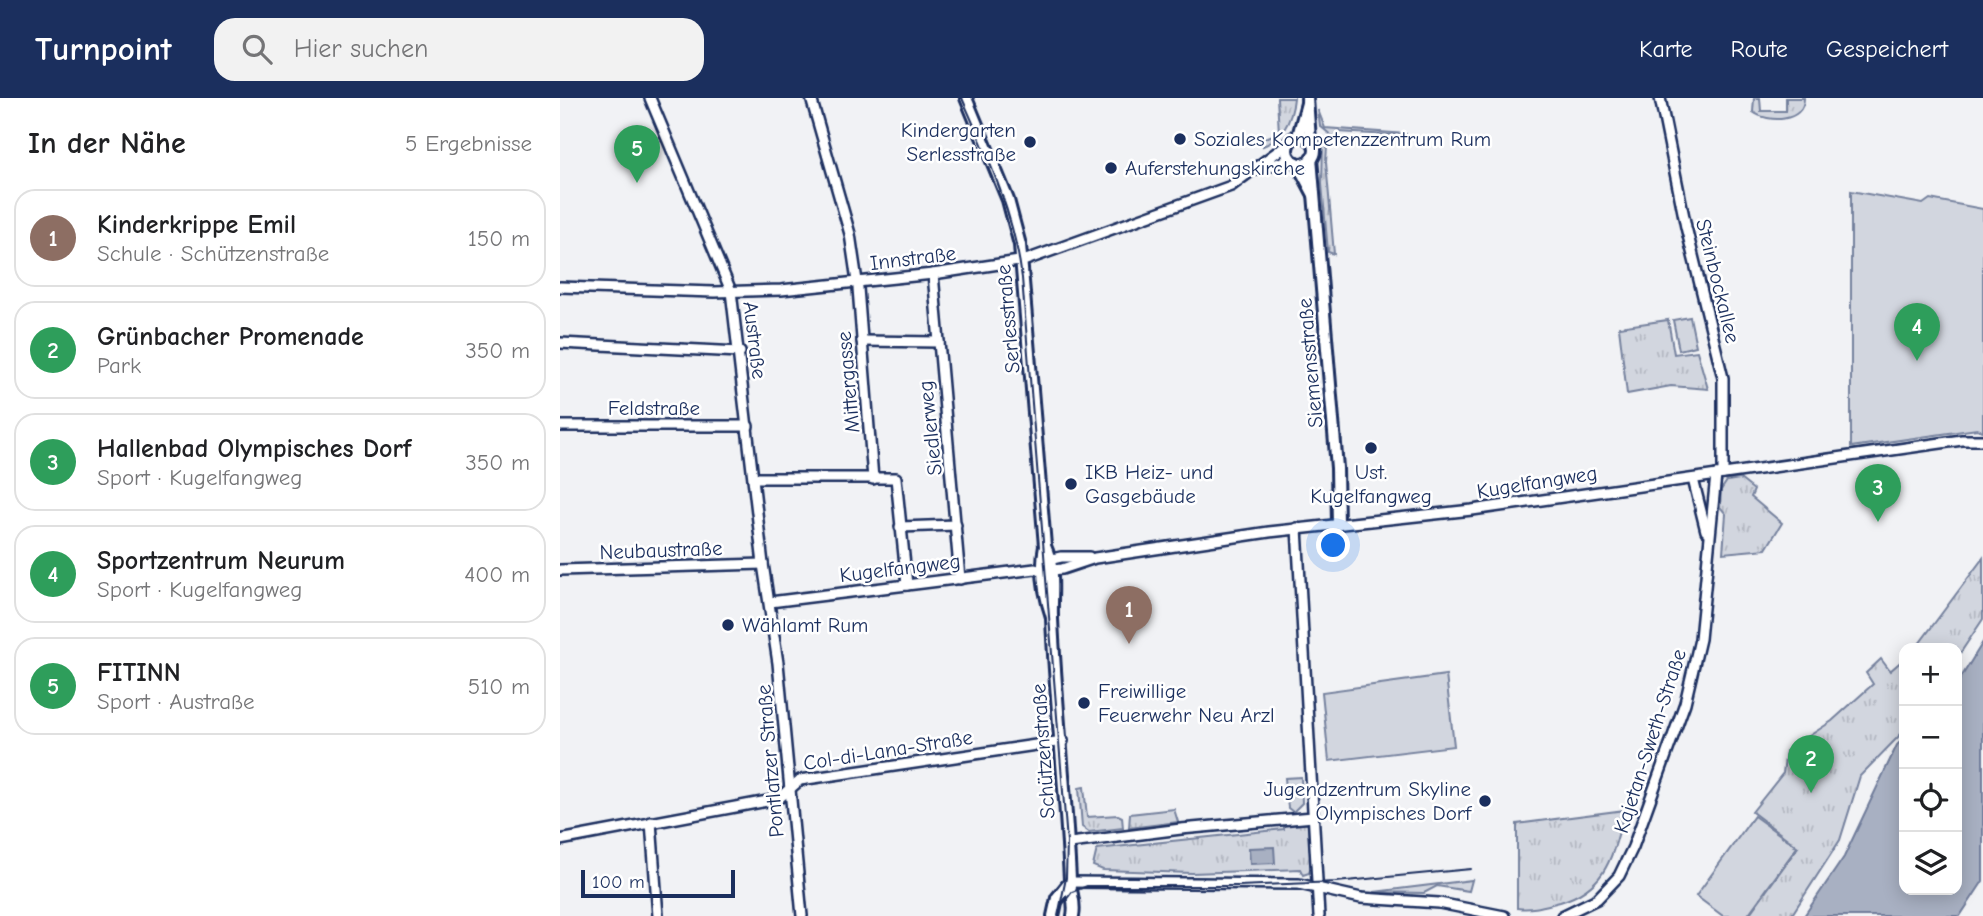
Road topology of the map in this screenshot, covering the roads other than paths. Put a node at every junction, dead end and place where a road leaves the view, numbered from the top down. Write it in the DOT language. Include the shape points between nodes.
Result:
graph roads {
  1 [pos="650,98"];
  2 [pos="811,98"];
  3 [pos="965,98"];
  4 [pos="1660,98"];
  5 [pos="1308,99"];
  6 [pos="1298,136"];
  7 [pos="1310,139"];
  8 [pos="1288,144"];
  9 [pos="1311,159"];
  10 [pos="1294,161"];
  11 [pos="1253,172"];
  12 [pos="1315,198"];
  13 [pos="1023,260"];
  14 [pos="933,274"];
  15 [pos="857,283"];
  16 [pos="560,287"];
  17 [pos="731,291"];
  18 [pos="862,341"];
  19 [pos="939,342"];
  20 [pos="560,344"];
  21 [pos="740,352"];
  22 [pos="560,426"];
  23 [pos="748,426"];
  24 [pos="1983,440"];
  25 [pos="1720,475"];
  26 [pos="754,478"];
  27 [pos="873,478"];
  28 [pos="1693,478"];
  29 [pos="956,525"];
  30 [pos="1338,525"];
  31 [pos="900,527"];
  32 [pos="1297,528"];
  33 [pos="1708,543"];
  34 [pos="763,564"];
  35 [pos="1044,566"];
  36 [pos="560,570"];
  37 [pos="960,579"];
  38 [pos="907,585"];
  39 [pos="770,602"];
  40 [pos="1063,741"];
  41 [pos="791,788"];
  42 [pos="1313,817"];
  43 [pos="651,822"];
  44 [pos="560,839"];
  45 [pos="1070,843"];
  46 [pos="1070,882"];
  47 [pos="1317,887"];
  48 [pos="657,916"];
  49 [pos="802,916"];
  50 [pos="1053,916"];
  51 [pos="1073,916"];
  52 [pos="1319,916"];
  53 [pos="1504,916"];
  54 [pos="1562,916"];
  1 -- 17 [label="street, Austraße"];
  2 -- 15 [label="street, Mittergasse" via="847,222"];
  3 -- 13 [label="street, Serlesstraße" via="1008,200"];
  4 -- 25 [label="street, Steinbockallee" via="1723,378"];
  5 -- 6 [label="street"];
  5 -- 7 [label="street"];
  6 -- 7 [label="street"];
  6 -- 8 [label="street"];
  7 -- 9 [label="street" via="1314,147"];
  8 -- 10 [label="street" via="1287,153"];
  8 -- 11 [label="street, Innstraße"];
  9 -- 10 [label="street"];
  9 -- 12 [label="street, Siemensstraße"];
  10 -- 11 [label="street, Innstraße"];
  10 -- 12 [label="street, Siemensstraße"];
  11 -- 13 [label="street, Innstraße" via="1231,186"];
  12 -- 30 [label="street, Siemensstraße" via="1338,468"];
  13 -- 14 [label="street, Innstraße"];
  13 -- 35 [label="street, Serlesstraße"];
  14 -- 15 [label="street, Innstraße"];
  14 -- 19 [label="street, Siedlerweg"];
  15 -- 17 [label="street, Innstraße"];
  15 -- 18 [label="street, Mittergasse"];
  16 -- 17 [label="street, Innstraße"];
  17 -- 21 [label="street, Austraße"];
  18 -- 19 [label="street"];
  18 -- 27 [label="street, Mittergasse"];
  19 -- 29 [label="street, Siedlerweg"];
  20 -- 21 [label="street"];
  21 -- 23 [label="street, Austraße"];
  22 -- 23 [label="street, Feldstraße"];
  23 -- 26 [label="street, Austraße"];
  24 -- 25 [label="street, Kugelfangweg"];
  25 -- 28 [label="street, Kugelfangweg"];
  25 -- 33 [label="street, Kajetan-Sweth-Straße"];
  26 -- 27 [label="street"];
  26 -- 34 [label="street, Austraße"];
  27 -- 31 [label="street" via="896,478"];
  28 -- 30 [label="street, Kugelfangweg"];
  28 -- 33 [label="street, Kajetan-Sweth-Straße"];
  29 -- 31 [label="street"];
  29 -- 37 [label="street, Siedlerweg"];
  30 -- 32 [label="street, Kugelfangweg"];
  31 -- 38 [label="street"];
  32 -- 35 [label="street, Kugelfangweg"];
  32 -- 42 [label="street"];
  33 -- 54 [label="street, Kajetan-Sweth-Straße" via="1698,653 1685,703 1633,847 1609,889"];
  34 -- 36 [label="street, Neubaustraße"];
  34 -- 39 [label="street, Austraße"];
  35 -- 37 [label="street, Kugelfangweg"];
  35 -- 40 [label="street, Schützenstraße"];
  37 -- 38 [label="street, Kugelfangweg"];
  38 -- 39 [label="street, Kugelfangweg"];
  39 -- 41 [label="street, Pontlatzer Straße"];
  40 -- 41 [label="street, Col-di-Lana-Straße" via="800,780"];
  40 -- 45 [label="street, Schützenstraße"];
  41 -- 43 [label="street, Col-di-Lana-Straße" via="778,799"];
  41 -- 49 [label="street, Pontlatzer Straße"];
  42 -- 45 [label="street"];
  42 -- 47 [label="street"];
  43 -- 44 [label="street, Col-di-Lana-Straße"];
  43 -- 48 [label="street"];
  45 -- 46 [label="street, Schützenstraße"];
  46 -- 47 [label="street"];
  46 -- 50 [label="street, Schützenstraße" via="1057,898"];
  46 -- 51 [label="street, Schützenstraße"];
  47 -- 52 [label="street"];
  47 -- 53 [label="street" via="1361,898 1439,903"];
}
